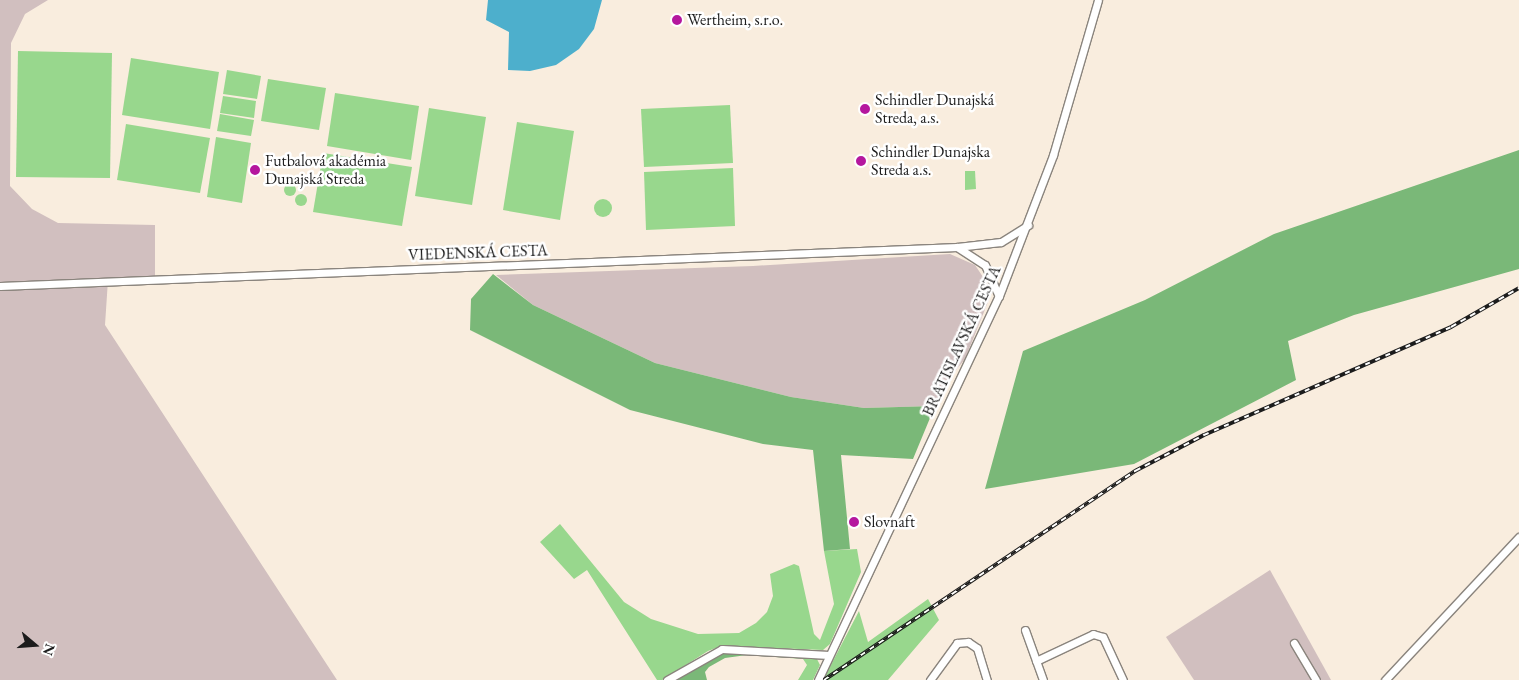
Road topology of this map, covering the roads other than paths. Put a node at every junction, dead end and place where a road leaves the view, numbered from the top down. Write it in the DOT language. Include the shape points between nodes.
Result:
graph roads {
  1 [pos="1098,0"];
  2 [pos="1028,226"];
  3 [pos="957,247"];
  4 [pos="1,286"];
  5 [pos="999,296"];
  6 [pos="1519,537"];
  7 [pos="1025,630"];
  8 [pos="1294,643"];
  9 [pos="829,655"];
  10 [pos="1036,661"];
  11 [pos="667,680"];
  12 [pos="818,680"];
  13 [pos="930,680"];
  14 [pos="987,680"];
  15 [pos="1043,680"];
  16 [pos="1123,680"];
  17 [pos="1316,680"];
  18 [pos="1385,680"];
  1 -- 2 [label="street, BRATISLAVSKÁ CESTA" via="1067,109"];
  2 -- 3 [label="street, VIEDENSKÁ CESTA" via="1001,242"];
  2 -- 5 [label="street, BRATISLAVSKÁ CESTA"];
  3 -- 4 [label="street, VIEDENSKÁ CESTA"];
  3 -- 5 [label="street" via="985,266"];
  5 -- 9 [label="street, BRATISLAVSKÁ CESTA"];
  6 -- 18 [label="street"];
  7 -- 10 [label="street"];
  8 -- 17 [label="street"];
  9 -- 11 [label="street" via="722,649"];
  9 -- 12 [label="street, BRATISLAVSKÁ CESTA"];
  10 -- 15 [label="street"];
  10 -- 16 [label="street" via="1093,634 1103,637"];
  13 -- 14 [label="street" via="958,643 968,642 977,648"];
}
